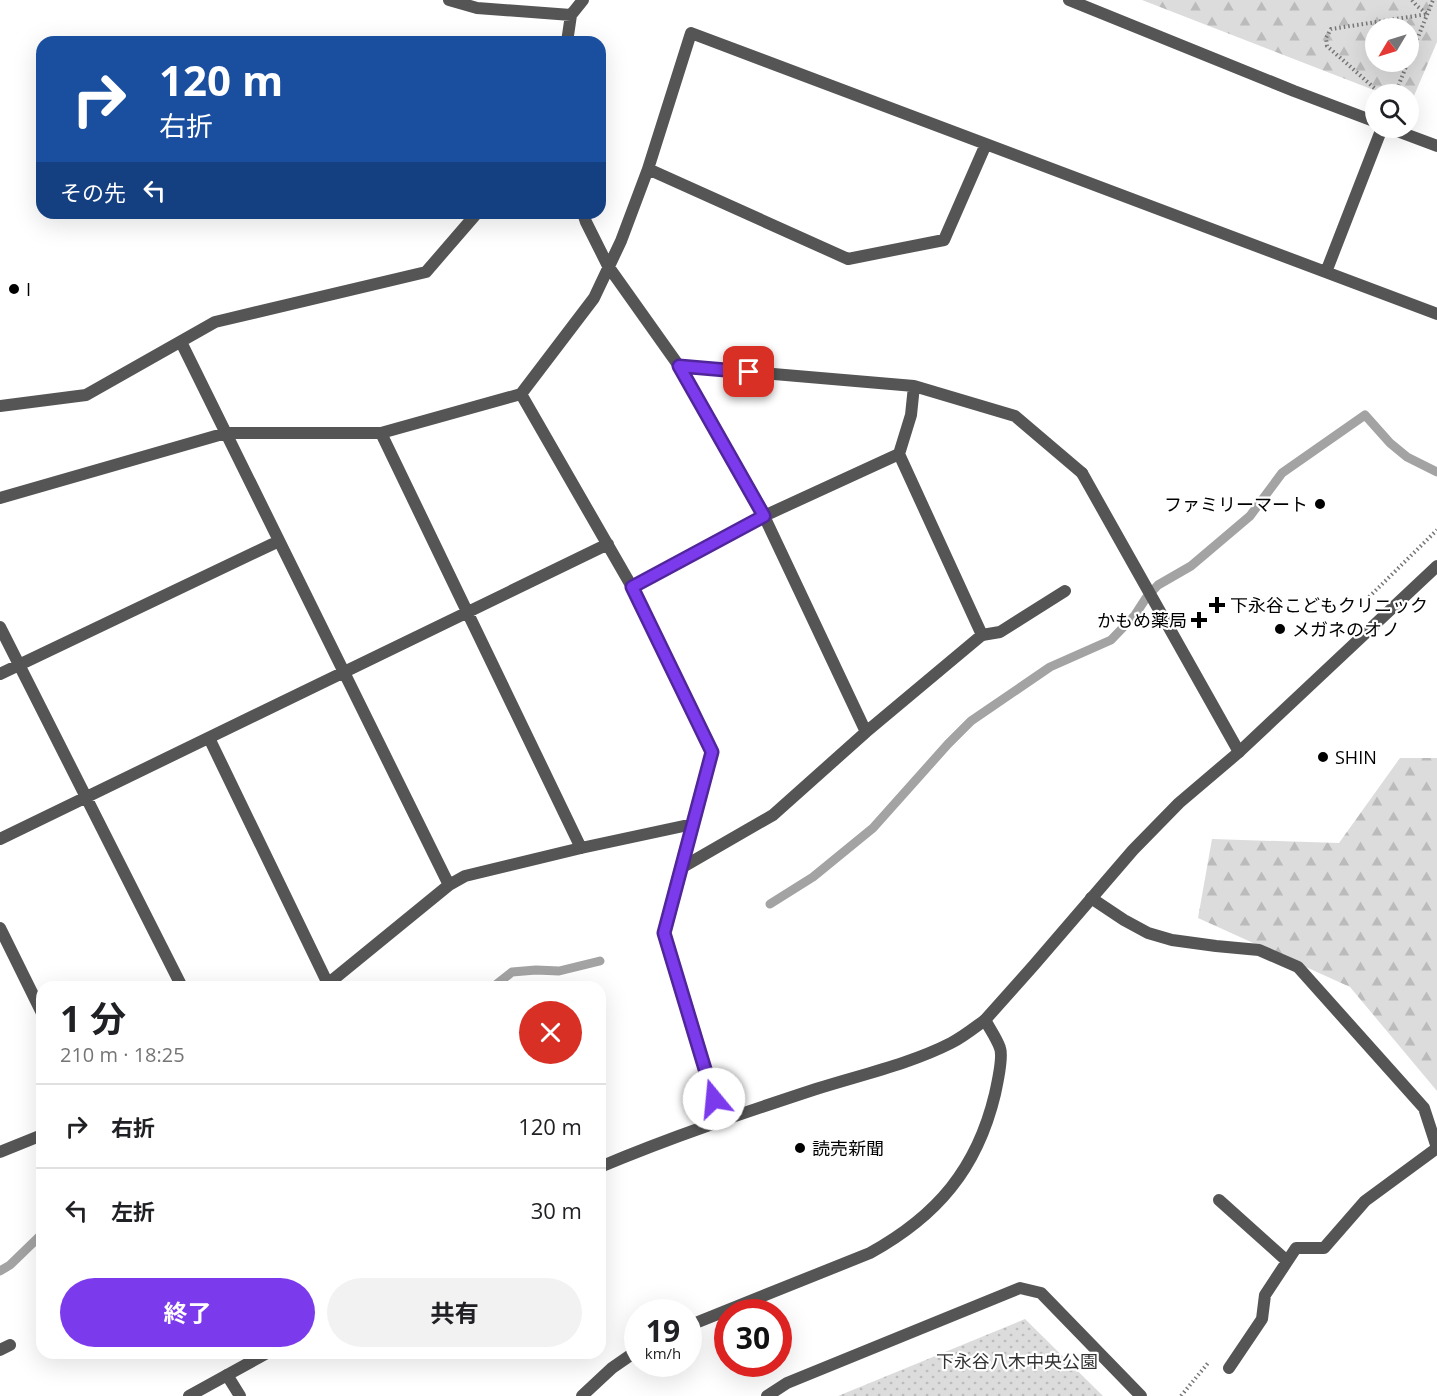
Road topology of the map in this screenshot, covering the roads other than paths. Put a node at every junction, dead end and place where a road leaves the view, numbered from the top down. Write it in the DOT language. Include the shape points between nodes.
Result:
graph roads {
  1 [pos="449,0"];
  2 [pos="583,0"];
  3 [pos="1069,0"];
  4 [pos="571,15"];
  5 [pos="568,36"];
  6 [pos="1365,118"];
  7 [pos="1378,138"];
  8 [pos="1416,138"];
  9 [pos="986,144"];
  10 [pos="1437,146"];
  11 [pos="648,169"];
  12 [pos="472,219"];
  13 [pos="585,219"];
  14 [pos="608,266"];
  15 [pos="1326,272"];
  16 [pos="1437,314"];
  17 [pos="181,342"];
  18 [pos="679,366"];
  19 [pos="915,386"];
  20 [pos="521,394"];
  21 [pos="0,406"];
  22 [pos="226,433"];
  23 [pos="381,433"];
  24 [pos="899,454"];
  25 [pos="0,498"];
  26 [pos="764,516"];
  27 [pos="279,541"];
  28 [pos="608,544"];
  29 [pos="1437,566"];
  30 [pos="632,587"];
  31 [pos="1065,591"];
  32 [pos="468,612"];
  33 [pos="0,627"];
  34 [pos="982,634"];
  35 [pos="19,665"];
  36 [pos="344,672"];
  37 [pos="0,674"];
  38 [pos="866,732"];
  39 [pos="209,738"];
  40 [pos="1239,752"];
  41 [pos="86,797"];
  42 [pos="693,824"];
  43 [pos="0,839"];
  44 [pos="581,848"];
  45 [pos="681,868"];
  46 [pos="449,885"];
  47 [pos="1091,898"];
  48 [pos="0,928"];
  49 [pos="180,981"];
  50 [pos="324,981"];
  51 [pos="332,981"];
  52 [pos="36,1001"];
  53 [pos="985,1020"];
  54 [pos="721,1120"];
  55 [pos="36,1137"];
  56 [pos="1437,1148"];
  57 [pos="0,1152"];
  58 [pos="606,1164"];
  59 [pos="1219,1200"];
  60 [pos="1287,1261"];
  61 [pos="702,1320"];
  62 [pos="256,1359"];
  63 [pos="624,1360"];
  64 [pos="1229,1368"];
  65 [pos="227,1375"];
  66 [pos="189,1396"];
  67 [pos="240,1396"];
  68 [pos="582,1396"];
  69 [pos="767,1396"];
  70 [pos="1141,1396"];
  1 -- 4 [label="street" via="477,8"];
  2 -- 4 [label="street"];
  3 -- 6 [label="street"];
  4 -- 5 [label="street"];
  7 -- 15 [label="street"];
  8 -- 10 [label="street"];
  9 -- 11 [label="street" via="944,240 848,259"];
  9 -- 11 [label="street" via="691,33"];
  9 -- 15 [label="street"];
  11 -- 14 [label="street"];
  12 -- 17 [label="street" via="426,273 215,322"];
  13 -- 14 [label="street"];
  14 -- 18 [label="street"];
  14 -- 20 [label="street" via="594,298"];
  15 -- 16 [label="street"];
  17 -- 21 [label="street" via="86,395"];
  17 -- 22 [label="street"];
  18 -- 19 [label="street"];
  18 -- 26 [label="street"];
  19 -- 24 [label="street"];
  19 -- 40 [label="street" via="1015,416 1082,473"];
  20 -- 23 [label="street"];
  20 -- 28 [label="street"];
  22 -- 23 [label="street"];
  22 -- 25 [label="street"];
  22 -- 27 [label="street"];
  23 -- 32 [label="street"];
  24 -- 26 [label="street"];
  24 -- 34 [label="street"];
  26 -- 30 [label="street"];
  26 -- 38 [label="street"];
  27 -- 35 [label="street"];
  27 -- 36 [label="street"];
  28 -- 30 [label="street"];
  28 -- 32 [label="street"];
  29 -- 40 [label="street"];
  30 -- 42 [label="street" via="712,752"];
  31 -- 34 [label="street" via="1000,632"];
  32 -- 36 [label="street"];
  32 -- 44 [label="street"];
  33 -- 35 [label="street"];
  34 -- 38 [label="street"];
  35 -- 37 [label="street"];
  35 -- 41 [label="street"];
  36 -- 39 [label="street"];
  36 -- 46 [label="street"];
  38 -- 45 [label="street" via="772,815"];
  39 -- 41 [label="street"];
  39 -- 50 [label="street"];
  40 -- 47 [label="street" via="1179,803"];
  41 -- 43 [label="street"];
  41 -- 49 [label="street"];
  42 -- 44 [label="street"];
  42 -- 45 [label="street"];
  44 -- 46 [label="street" via="465,876"];
  45 -- 54 [label="street" via="664,933"];
  46 -- 51 [label="street"];
  47 -- 53 [label="street"];
  47 -- 56 [label="street" via="1148,933 1172,940 1259,950 1298,967 1424,1108"];
  48 -- 52 [label="street"];
  53 -- 54 [label="street" via="952,1042 909,1061"];
  53 -- 61 [label="street" via="1001,1050 989,1119 958,1180 934,1207 913,1226 870,1253"];
  54 -- 58 [label="street"];
  55 -- 57 [label="street"];
  56 -- 60 [label="street" via="1365,1201 1324,1248 1296,1248"];
  59 -- 60 [label="street"];
  60 -- 64 [label="street" via="1265,1295 1262,1319"];
  62 -- 65 [label="street"];
  63 -- 68 [label="street"];
  65 -- 66 [label="street"];
  65 -- 67 [label="street"];
  69 -- 70 [label="street" via="787,1383 1020,1288 1041,1293"];
}
